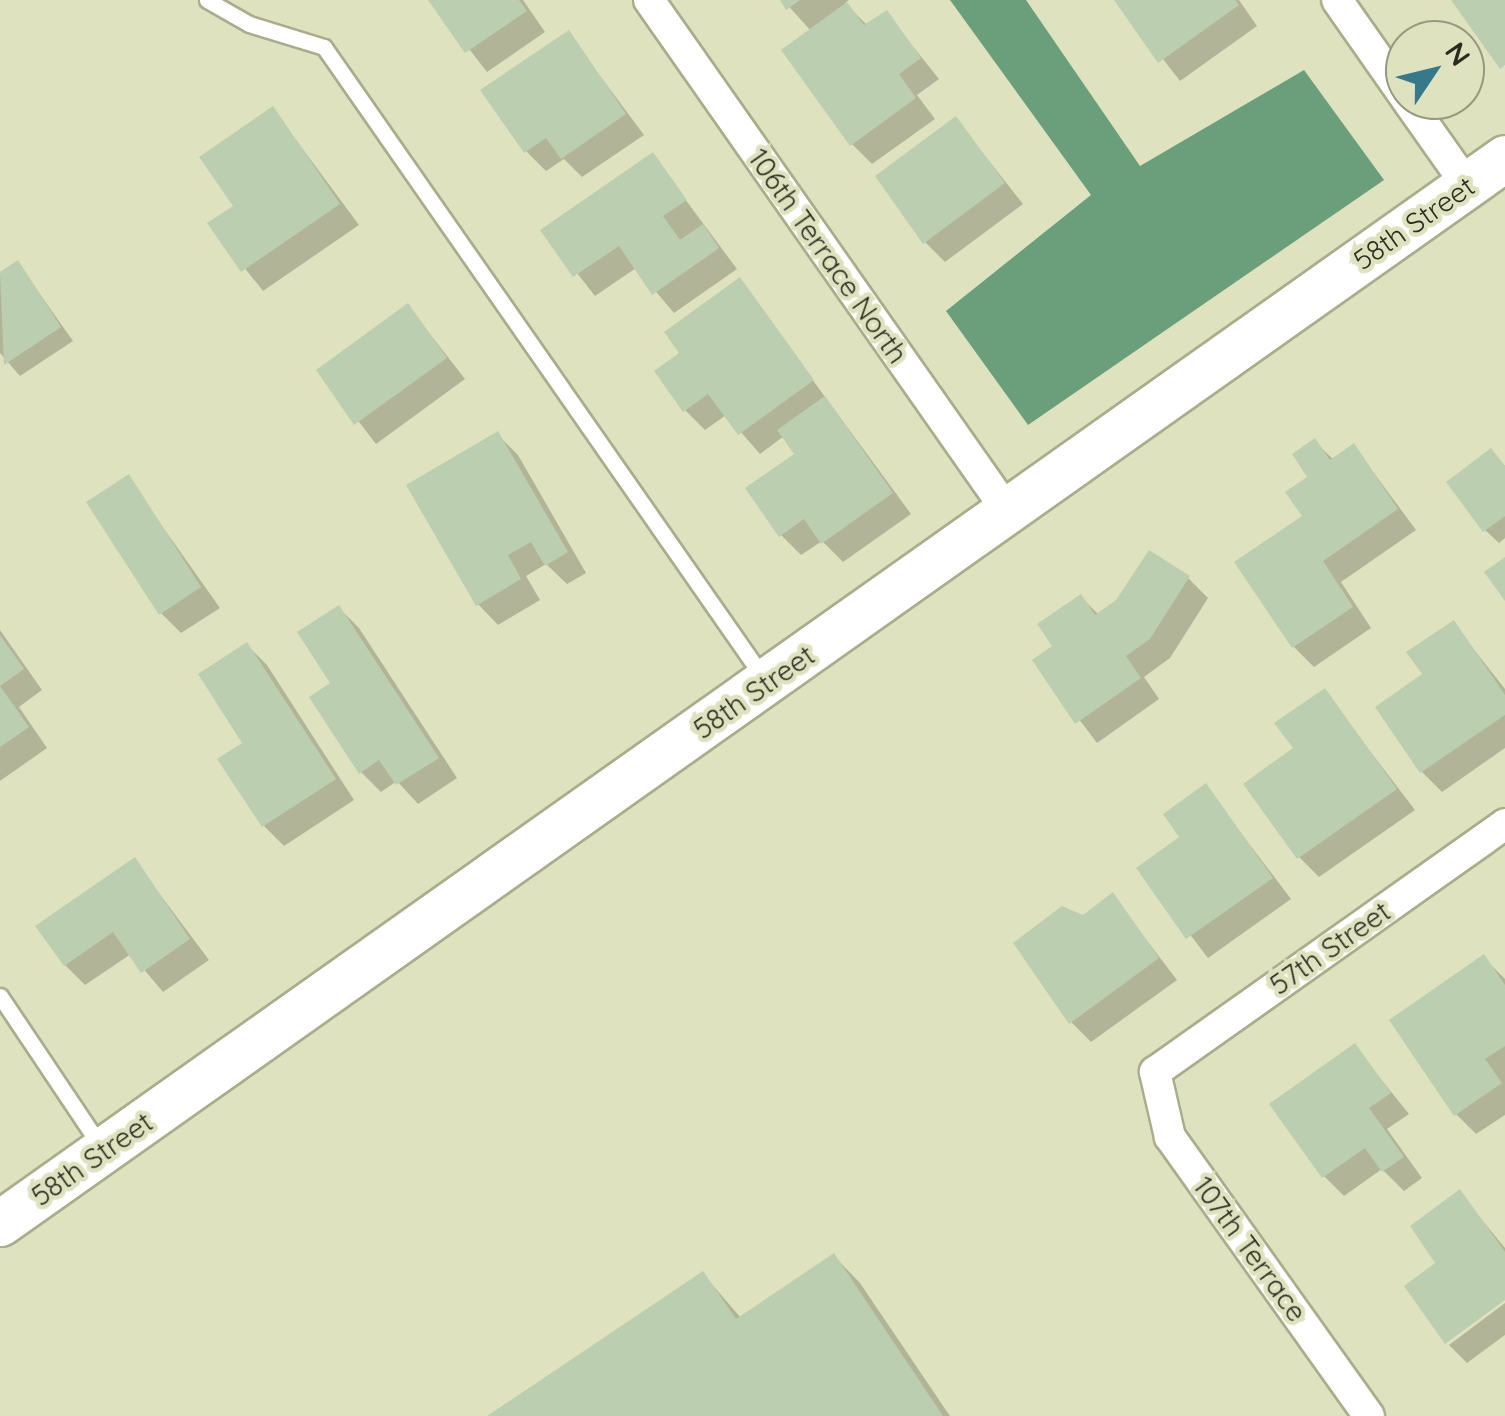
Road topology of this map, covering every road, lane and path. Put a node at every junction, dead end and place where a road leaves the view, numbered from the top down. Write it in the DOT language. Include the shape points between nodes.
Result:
graph roads {
  1 [pos="207,0"];
  2 [pos="649,0"];
  3 [pos="1337,0"];
  4 [pos="1385,69"];
  5 [pos="1421,120"];
  6 [pos="1505,158"];
  7 [pos="1467,185"];
  8 [pos="1008,512"];
  9 [pos="768,683"];
  10 [pos="1505,824"];
  11 [pos="0,996"];
  12 [pos="1155,1072"];
  13 [pos="104,1150"];
  14 [pos="0,1223"];
  15 [pos="1369,1416"];
  1 -- 9 [label="lane" via="249,24 324,46"];
  2 -- 8 [label="street, 106th Terrace North"];
  3 -- 4 [label="street"];
  5 -- 7 [label="street"];
  6 -- 7 [label="street, 58th Street"];
  7 -- 8 [label="street, 58th Street"];
  8 -- 9 [label="street, 58th Street"];
  9 -- 13 [label="street, 58th Street"];
  10 -- 12 [label="street, 57th Street"];
  11 -- 13 [label="lane"];
  12 -- 15 [label="street, 107th Terrace" via="1170,1137"];
  13 -- 14 [label="street, 58th Street"];
}
